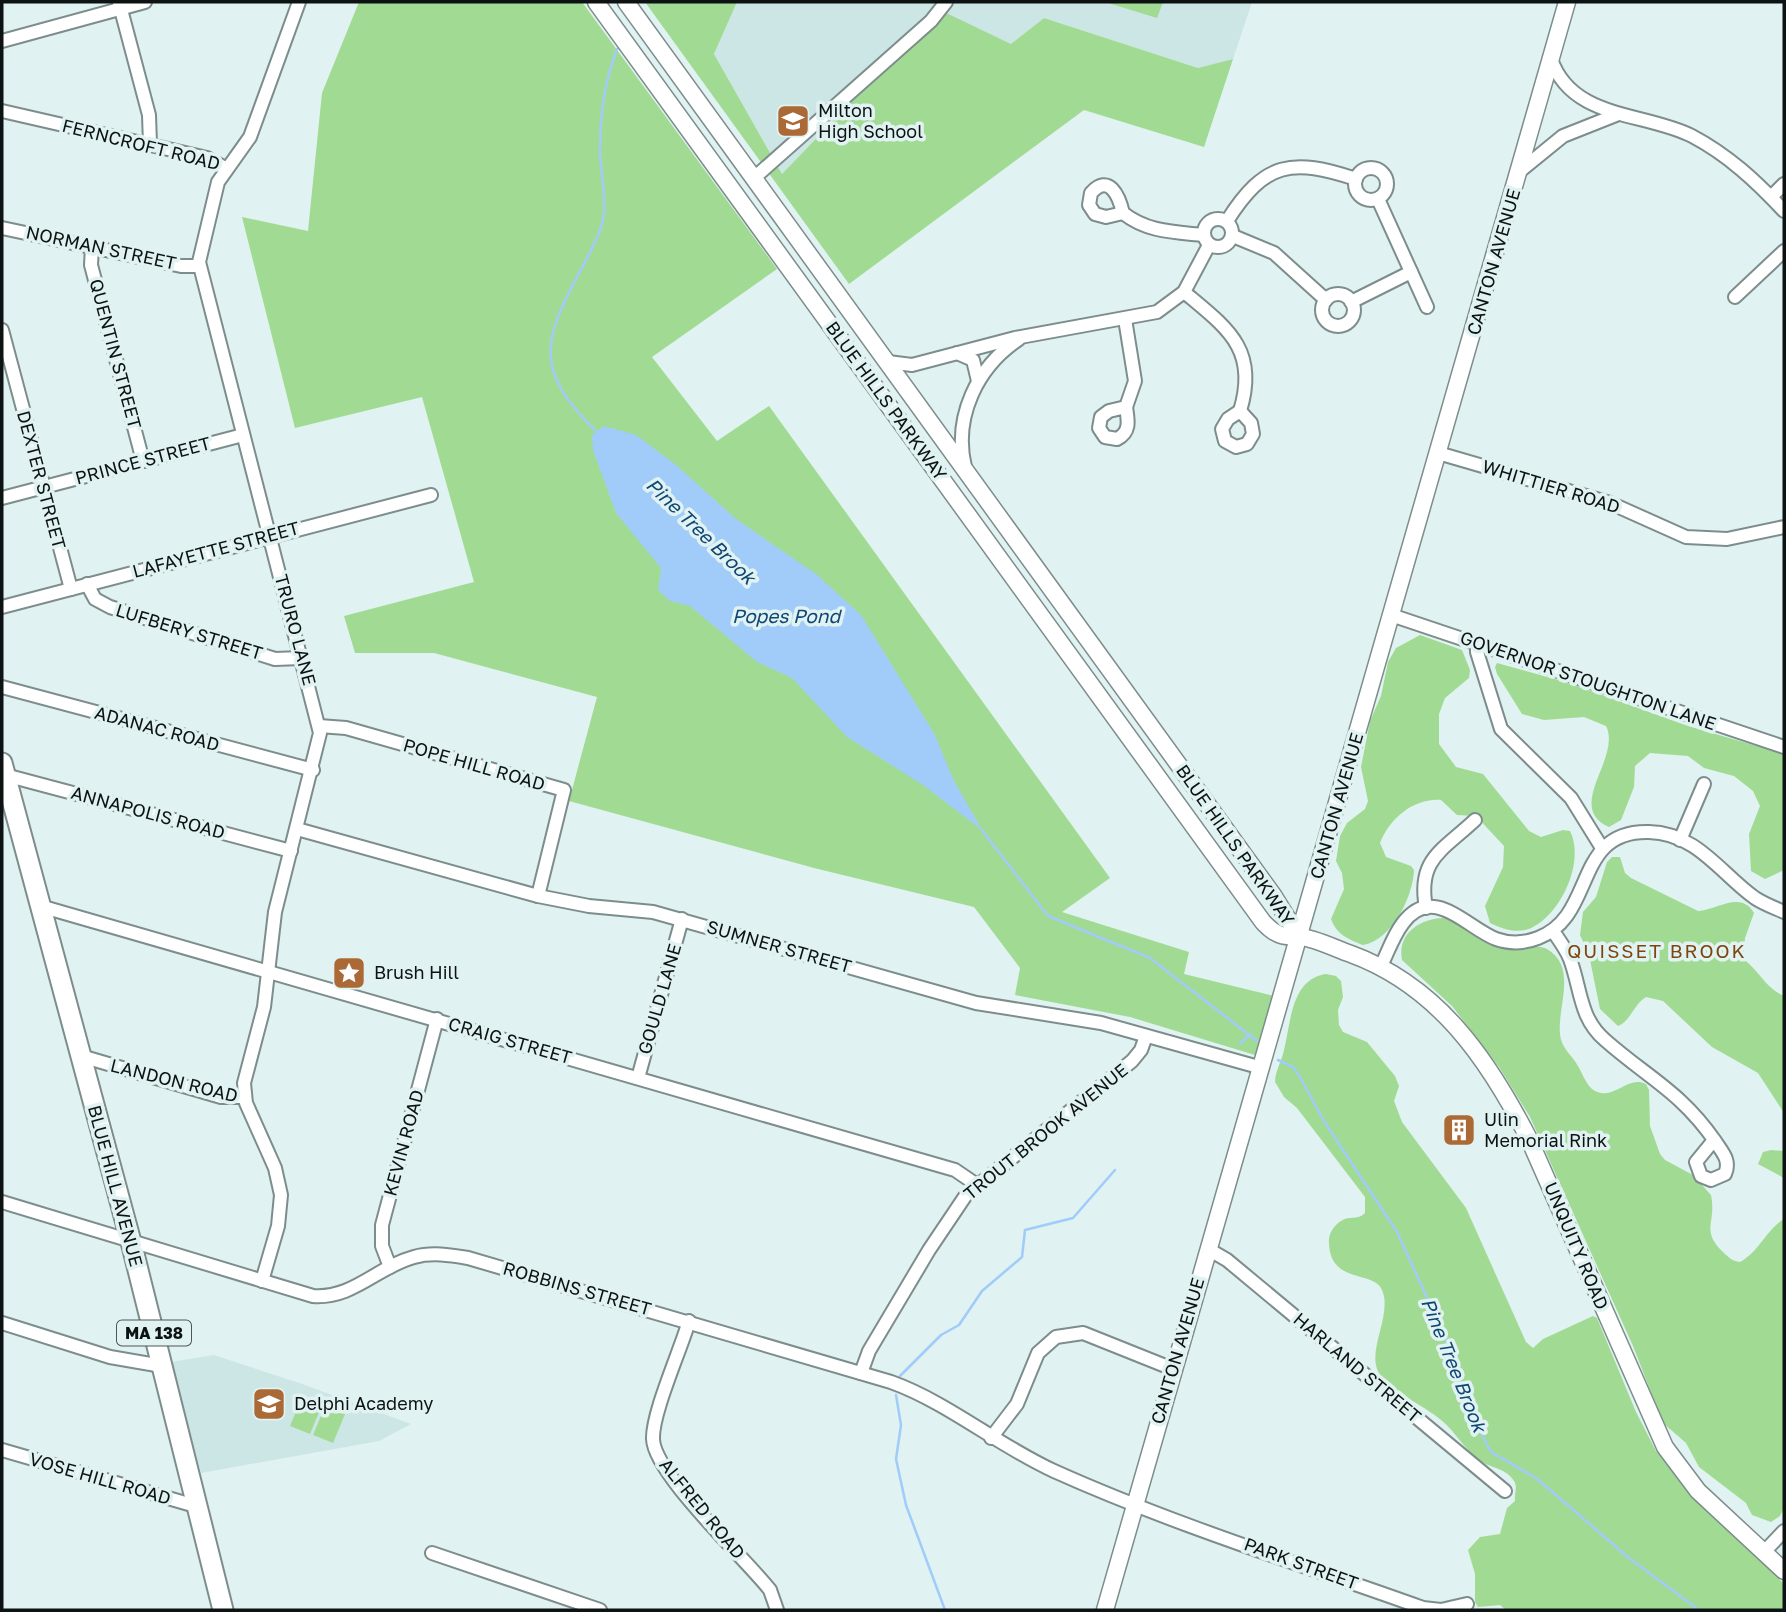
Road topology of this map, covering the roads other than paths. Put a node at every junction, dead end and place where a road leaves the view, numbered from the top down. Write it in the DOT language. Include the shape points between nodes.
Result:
graph roads {
  1 [pos="145,2"];
  2 [pos="299,2"];
  3 [pos="596,2"];
  4 [pos="626,2"];
  5 [pos="946,2"];
  6 [pos="1567,2"];
  7 [pos="119,5"];
  8 [pos="2,41"];
  9 [pos="1552,59"];
  10 [pos="2,111"];
  11 [pos="1616,116"];
  12 [pos="150,145"];
  13 [pos="225,168"];
  14 [pos="1520,171"];
  15 [pos="754,178"];
  16 [pos="1356,179"];
  17 [pos="1784,184"];
  18 [pos="1771,197"];
  19 [pos="1378,199"];
  20 [pos="1784,211"];
  21 [pos="1123,212"];
  22 [pos="1227,221"];
  23 [pos="2,228"];
  24 [pos="1233,236"];
  25 [pos="1206,240"];
  26 [pos="92,247"];
  27 [pos="1784,251"];
  28 [pos="200,266"];
  29 [pos="1411,272"];
  30 [pos="1184,292"];
  31 [pos="1735,297"];
  32 [pos="1326,300"];
  33 [pos="1351,302"];
  34 [pos="1427,307"];
  35 [pos="1125,319"];
  36 [pos="2,330"];
  37 [pos="1025,335"];
  38 [pos="957,353"];
  39 [pos="888,362"];
  40 [pos="978,382"];
  41 [pos="1126,407"];
  42 [pos="1240,411"];
  43 [pos="243,435"];
  44 [pos="1438,453"];
  45 [pos="143,461"];
  46 [pos="965,467"];
  47 [pos="43,487"];
  48 [pos="431,495"];
  49 [pos="2,498"];
  50 [pos="1784,527"];
  51 [pos="1014,534"];
  52 [pos="270,536"];
  53 [pos="994,549"];
  54 [pos="87,584"];
  55 [pos="71,589"];
  56 [pos="2,607"];
  57 [pos="1391,615"];
  58 [pos="1477,643"];
  59 [pos="302,657"];
  60 [pos="2,687"];
  61 [pos="319,726"];
  62 [pos="1784,747"];
  63 [pos="3,769"];
  64 [pos="313,770"];
  65 [pos="1704,784"];
  66 [pos="1475,820"];
  67 [pos="297,829"];
  68 [pos="1680,839"];
  69 [pos="1602,848"];
  70 [pos="291,851"];
  71 [pos="1312,893"];
  72 [pos="1273,895"];
  73 [pos="538,896"];
  74 [pos="40,906"];
  75 [pos="1426,908"];
  76 [pos="1784,912"];
  77 [pos="1257,915"];
  78 [pos="682,919"];
  79 [pos="1553,931"];
  80 [pos="1300,937"];
  81 [pos="1381,967"];
  82 [pos="268,969"];
  83 [pos="437,1019"];
  84 [pos="1146,1035"];
  85 [pos="81,1056"];
  86 [pos="1262,1068"];
  87 [pos="638,1078"];
  88 [pos="245,1097"];
  89 [pos="1714,1139"];
  90 [pos="976,1185"];
  91 [pos="2,1202"];
  92 [pos="131,1242"];
  93 [pos="1208,1250"];
  94 [pos="390,1267"];
  95 [pos="262,1282"];
  96 [pos="689,1321"];
  97 [pos="2,1323"];
  98 [pos="162,1366"];
  99 [pos="1173,1369"];
  100 [pos="861,1373"];
  101 [pos="991,1438"];
  102 [pos="2,1450"];
  103 [pos="1504,1491"];
  104 [pos="1136,1504"];
  105 [pos="199,1507"];
  106 [pos="1784,1531"];
  107 [pos="1765,1552"];
  108 [pos="432,1553"];
  109 [pos="1784,1571"];
  110 [pos="1398,1599"];
  111 [pos="1467,1604"];
  112 [pos="223,1610"];
  113 [pos="600,1610"];
  114 [pos="778,1610"];
  115 [pos="1105,1610"];
  116 [pos="1407,1610"];
  1 -- 7 [label="street"];
  2 -- 13 [label="street, FERNCROFT ROAD" via="250,136"];
  3 -- 53 [label="main road, BLUE HILLS PARKWAY"];
  4 -- 15 [label="main road, BLUE HILLS PARKWAY"];
  5 -- 15 [label="street" via="931,21"];
  6 -- 9 [label="main road, CANTON AVENUE"];
  7 -- 8 [label="street"];
  7 -- 12 [label="street" via="149,115"];
  9 -- 11 [label="street" via="1576,93"];
  9 -- 14 [label="main road, CANTON AVENUE"];
  10 -- 12 [label="street, FERNCROFT ROAD"];
  11 -- 14 [label="street" via="1563,136"];
  11 -- 18 [label="street" via="1655,121 1693,137 1734,163"];
  12 -- 13 [label="street, FERNCROFT ROAD" via="207,158"];
  13 -- 28 [label="street, TRURO LANE"];
  14 -- 44 [label="main road, CANTON AVENUE"];
  15 -- 39 [label="main road, BLUE HILLS PARKWAY"];
  16 -- 19 [label="street" via="1360,196"];
  16 -- 19 [label="street" via="1369,168 1384,173 1388,187"];
  16 -- 22 [label="street" via="1312,166 1277,169 1251,189"];
  17 -- 18 [label="street"];
  18 -- 20 [label="street"];
  19 -- 29 [label="street"];
  21 -- 25 [label="street" via="1149,228"];
  22 -- 24 [label="street"];
  22 -- 25 [label="street" via="1210,223"];
  23 -- 26 [label="street, NORMAN STREET"];
  24 -- 25 [label="street" via="1224,245"];
  24 -- 32 [label="street" via="1274,253"];
  25 -- 30 [label="street"];
  26 -- 28 [label="street, NORMAN STREET"];
  26 -- 45 [label="street, QUENTIN STREET" via="92,270"];
  27 -- 31 [label="street"];
  28 -- 43 [label="street, TRURO LANE"];
  29 -- 33 [label="street"];
  29 -- 34 [label="street"];
  30 -- 35 [label="street" via="1164,309"];
  30 -- 42 [label="street" via="1236,341 1246,377"];
  32 -- 33 [label="street" via="1338,295"];
  32 -- 33 [label="street" via="1323,317 1336,326 1350,319"];
  35 -- 37 [label="street"];
  35 -- 41 [label="street" via="1135,381"];
  36 -- 47 [label="street, DEXTER STREET"];
  37 -- 38 [label="street"];
  37 -- 40 [label="street" via="999,355"];
  38 -- 39 [label="street" via="912,365"];
  38 -- 40 [label="street" via="973,360"];
  39 -- 46 [label="main road, BLUE HILLS PARKWAY"];
  40 -- 46 [label="street" via="962,428"];
  43 -- 45 [label="street, PRINCE STREET"];
  43 -- 52 [label="street, TRURO LANE"];
  44 -- 50 [label="street, WHITTIER ROAD" via="1609,503 1686,537 1727,539"];
  44 -- 57 [label="main road, CANTON AVENUE"];
  45 -- 47 [label="street, PRINCE STREET"];
  46 -- 51 [label="main road, BLUE HILLS PARKWAY"];
  47 -- 49 [label="street, PRINCE STREET"];
  47 -- 55 [label="street, DEXTER STREET"];
  48 -- 52 [label="street, LAFAYETTE STREET"];
  51 -- 53 [label="main road"];
  51 -- 72 [label="main road, BLUE HILLS PARKWAY"];
  52 -- 54 [label="street, LAFAYETTE STREET"];
  52 -- 59 [label="street, TRURO LANE"];
  53 -- 77 [label="main road, BLUE HILLS PARKWAY"];
  54 -- 55 [label="street, LAFAYETTE STREET"];
  54 -- 59 [label="street, LUFBERY STREET" via="95,599 110,607 275,659"];
  55 -- 56 [label="street, LAFAYETTE STREET"];
  57 -- 58 [label="street, GOVERNOR STOUGHTON LANE"];
  57 -- 71 [label="main road, CANTON AVENUE"];
  58 -- 62 [label="street, GOVERNOR STOUGHTON LANE"];
  58 -- 69 [label="street" via="1498,724 1571,798"];
  59 -- 61 [label="street, TRURO LANE"];
  60 -- 64 [label="street, ADANAC ROAD"];
  61 -- 64 [label="street, TRURO LANE"];
  61 -- 73 [label="street, POPE HILL ROAD" via="346,728 564,790"];
  63 -- 70 [label="street, ANNAPOLIS ROAD"];
  63 -- 74 [label="highway, BLUE HILL AVENUE / MA 138"];
  64 -- 67 [label="street, TRURO LANE"];
  65 -- 68 [label="street"];
  66 -- 75 [label="street" via="1428,865 1423,880"];
  67 -- 70 [label="street, TRURO LANE"];
  67 -- 73 [label="street, SUMNER STREET"];
  68 -- 69 [label="street" via="1641,832"];
  68 -- 76 [label="street" via="1710,857 1754,898"];
  69 -- 79 [label="street" via="1590,865 1573,910"];
  70 -- 82 [label="street, TRURO LANE" via="272,924"];
  71 -- 72 [label="main road" via="1295,902"];
  71 -- 80 [label="main road, CANTON AVENUE"];
  72 -- 77 [label="main road" via="1273,910"];
  72 -- 80 [label="main road, BLUE HILLS PARKWAY"];
  73 -- 78 [label="street, SUMNER STREET"];
  74 -- 82 [label="street, CRAIG STREET"];
  74 -- 85 [label="highway, BLUE HILL AVENUE / MA 138"];
  75 -- 79 [label="street" via="1457,913 1506,942 1526,942"];
  75 -- 81 [label="street" via="1402,924"];
  77 -- 80 [label="main road, BLUE HILLS PARKWAY" via="1281,937"];
  78 -- 84 [label="street, SUMNER STREET" via="976,1003 1076,1018"];
  78 -- 87 [label="street, GOULD LANE"];
  79 -- 89 [label="street" via="1570,958 1579,999 1594,1028 1683,1100"];
  80 -- 81 [label="main road, UNQUITY ROAD"];
  80 -- 86 [label="main road, CANTON AVENUE"];
  81 -- 107 [label="main road, UNQUITY ROAD" via="1436,1004 1490,1074 1542,1168 1665,1447 1699,1491"];
  82 -- 83 [label="street, CRAIG STREET"];
  82 -- 88 [label="street, TRURO LANE" via="264,1007 245,1077"];
  83 -- 87 [label="street, CRAIG STREET"];
  83 -- 94 [label="street, KEVIN ROAD" via="382,1225 382,1246"];
  84 -- 86 [label="street, SUMNER STREET"];
  84 -- 90 [label="street, TROUT BROOK AVENUE" via="1141,1050 1127,1065"];
  85 -- 88 [label="street, LANDON ROAD" via="221,1097"];
  85 -- 92 [label="highway, BLUE HILL AVENUE / MA 138"];
  86 -- 93 [label="main road, CANTON AVENUE"];
  87 -- 90 [label="street, CRAIG STREET" via="956,1170"];
  88 -- 95 [label="street, LANDON ROAD" via="281,1195 276,1236"];
  90 -- 100 [label="street, TROUT BROOK AVENUE" via="929,1250 869,1351"];
  91 -- 92 [label="street, ROBBINS STREET"];
  92 -- 95 [label="street, ROBBINS STREET"];
  92 -- 98 [label="highway, BLUE HILL AVENUE / MA 138"];
  93 -- 99 [label="main road, CANTON AVENUE"];
  93 -- 103 [label="street, HARLAND STREET" via="1227,1260"];
  94 -- 95 [label="street, ROBBINS STREET" via="352,1289 322,1297"];
  94 -- 96 [label="street, ROBBINS STREET" via="422,1255 450,1255"];
  96 -- 100 [label="street, ROBBINS STREET"];
  96 -- 114 [label="street, ALFRED ROAD" via="655,1423 655,1449 682,1490 770,1590"];
  97 -- 98 [label="street" via="110,1357"];
  98 -- 105 [label="highway, BLUE HILL AVENUE / MA 138"];
  99 -- 101 [label="street" via="1083,1334 1056,1337 1038,1353 1017,1404"];
  99 -- 104 [label="main road, CANTON AVENUE"];
  100 -- 101 [label="street, ROBBINS STREET" via="924,1395"];
  101 -- 104 [label="street, ROBBINS STREET"];
  102 -- 105 [label="street, VOSE HILL ROAD"];
  104 -- 110 [label="street, PARK STREET"];
  104 -- 115 [label="main road, CANTON AVENUE"];
  105 -- 112 [label="highway, BLUE HILL AVENUE / MA 138"];
  106 -- 107 [label="street"];
  107 -- 109 [label="main road, UNQUITY ROAD"];
  108 -- 113 [label="street"];
  110 -- 111 [label="street, PARK STREET" via="1436,1610"];
  110 -- 116 [label="street"];
}
